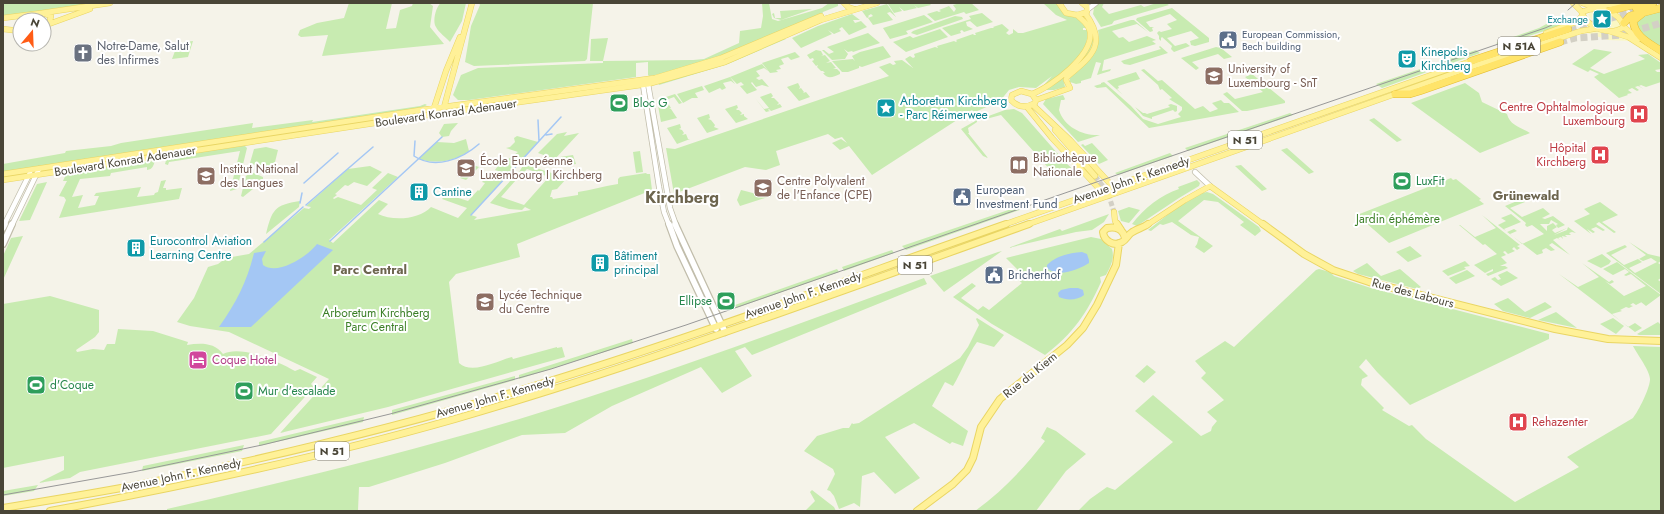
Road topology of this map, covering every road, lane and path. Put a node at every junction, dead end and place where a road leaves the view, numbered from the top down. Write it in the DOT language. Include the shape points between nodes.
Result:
graph roads {
  1 [pos="111,3"];
  2 [pos="472,3"];
  3 [pos="863,3"];
  4 [pos="877,3"];
  5 [pos="1082,3"];
  6 [pos="1096,3"];
  7 [pos="1573,3"];
  8 [pos="1582,3"];
  9 [pos="1593,3"];
  10 [pos="1628,3"];
  11 [pos="1640,3"];
  12 [pos="1652,3"];
  13 [pos="1661,3"];
  14 [pos="1061,4"];
  15 [pos="850,6"];
  16 [pos="1661,8"];
  17 [pos="1638,10"];
  18 [pos="1086,11"];
  19 [pos="1608,11"];
  20 [pos="49,12"];
  21 [pos="1582,14"];
  22 [pos="1077,16"];
  23 [pos="468,18"];
  24 [pos="12,19"];
  25 [pos="3,24"];
  26 [pos="52,24"];
  27 [pos="1624,25"];
  28 [pos="1599,28"];
  29 [pos="1609,31"];
  30 [pos="1560,42"];
  31 [pos="1661,51"];
  32 [pos="1661,54"];
  33 [pos="1661,58"];
  34 [pos="1471,61"];
  35 [pos="1477,65"];
  36 [pos="448,67"];
  37 [pos="455,67"];
  38 [pos="645,84"];
  39 [pos="1032,94"];
  40 [pos="1395,94"];
  41 [pos="1034,102"];
  42 [pos="1027,107"];
  43 [pos="443,110"];
  44 [pos="1039,110"];
  45 [pos="433,112"];
  46 [pos="1031,113"];
  47 [pos="1069,148"];
  48 [pos="37,172"];
  49 [pos="1195,172"];
  50 [pos="30,173"];
  51 [pos="3,174"];
  52 [pos="1095,176"];
  53 [pos="3,180"];
  54 [pos="1113,186"];
  55 [pos="1210,186"];
  56 [pos="1100,191"];
  57 [pos="1119,193"];
  58 [pos="1106,197"];
  59 [pos="1114,212"];
  60 [pos="1115,221"];
  61 [pos="1109,227"];
  62 [pos="3,228"];
  63 [pos="1122,230"];
  64 [pos="1133,232"];
  65 [pos="1125,238"];
  66 [pos="3,244"];
  67 [pos="1118,246"];
  68 [pos="718,325"];
  69 [pos="721,333"];
  70 [pos="1661,341"];
  71 [pos="3,508"];
  72 [pos="50,511"];
  73 [pos="917,511"];
  1 -- 20 [label="main road"];
  1 -- 26 [label="main road"];
  2 -- 23 [label="main road"];
  3 -- 15 [label="main road, Boulevard Konrad Adenauer"];
  4 -- 15 [label="main road, Boulevard Konrad Adenauer"];
  5 -- 18 [label="main road" via="1086,5"];
  6 -- 18 [label="street"];
  7 -- 21 [label="main road"];
  8 -- 19 [label="main road"];
  9 -- 10 [label="main road"];
  11 -- 19 [label="highway, N 51"];
  12 -- 17 [label="highway"];
  13 -- 17 [label="highway"];
  14 -- 22 [label="main road" via="1062,10"];
  15 -- 38 [label="main road, Boulevard Konrad Adenauer" via="725,62"];
  15 -- 43 [label="main road, Boulevard Konrad Adenauer" via="721,58 674,73"];
  16 -- 17 [label="highway"];
  17 -- 27 [label="highway"];
  17 -- 31 [label="highway" via="1633,27 1642,38"];
  18 -- 22 [label="main road"];
  18 -- 41 [label="main road" via="1096,28 1096,46 1067,77 1070,88"];
  19 -- 21 [label="main road, N 51" via="1589,10"];
  19 -- 27 [label="main road" via="1616,15"];
  21 -- 28 [label="main road, N 51" via="1587,21"];
  21 -- 34 [label="main road, Avenue John F. Kennedy / N 51" via="1573,23"];
  22 -- 39 [label="main road" via="1085,21 1090,32 1084,53 1055,81"];
  23 -- 36 [label="main road"];
  23 -- 37 [label="main road"];
  24 -- 25 [label="main road"];
  27 -- 29 [label="main road" via="1620,30"];
  27 -- 32 [label="main road" via="1635,37"];
  28 -- 29 [label="main road, N 51"];
  28 -- 35 [label="main road, Avenue John F. Kennedy / N 51" via="1581,31"];
  29 -- 33 [label="main road" via="1628,37"];
  30 -- 40 [label="highway, N 51" via="1420,92"];
  34 -- 35 [label="highway, N 51A" via="1569,30"];
  34 -- 54 [label="main road, Avenue John F. Kennedy / N 51"];
  35 -- 40 [label="main road, Avenue John F. Kennedy / N 51"];
  36 -- 37 [label="main road"];
  36 -- 45 [label="main road"];
  37 -- 43 [label="main road"];
  38 -- 43 [label="main road, Boulevard Konrad Adenauer"];
  38 -- 68 [label="street" via="667,193 677,229"];
  38 -- 68 [label="street" via="664,212 677,246"];
  39 -- 41 [label="main road"];
  39 -- 42 [label="main road" via="1021,91 1011,97 1016,105"];
  40 -- 57 [label="main road, Avenue John F. Kennedy / N 51"];
  41 -- 42 [label="main road"];
  41 -- 44 [label="main road"];
  42 -- 46 [label="main road"];
  43 -- 45 [label="main road, Boulevard Konrad Adenauer"];
  44 -- 47 [label="main road"];
  44 -- 54 [label="main road"];
  45 -- 48 [label="main road, Boulevard Konrad Adenauer"];
  46 -- 47 [label="main road"];
  46 -- 56 [label="main road"];
  47 -- 52 [label="main road"];
  48 -- 50 [label="main road, Boulevard Konrad Adenauer"];
  48 -- 66 [label="street"];
  49 -- 55 [label="street, Rue des Labours"];
  50 -- 51 [label="main road, Boulevard Konrad Adenauer"];
  50 -- 53 [label="main road, Boulevard Konrad Adenauer"];
  50 -- 62 [label="street"];
  54 -- 56 [label="main road, Avenue John F. Kennedy / N 51"];
  54 -- 57 [label="main road"];
  55 -- 64 [label="main road"];
  55 -- 70 [label="main road, Rue des Labours" via="1304,254 1343,274 1555,329 1608,339"];
  56 -- 58 [label="main road"];
  56 -- 68 [label="main road, Avenue John F. Kennedy / N 51"];
  57 -- 58 [label="main road, Avenue John F. Kennedy / N 51"];
  58 -- 69 [label="main road, Avenue John F. Kennedy / N 51"];
  59 -- 60 [label="main road"];
  60 -- 61 [label="main road"];
  60 -- 63 [label="main road"];
  61 -- 63 [label="main road"];
  61 -- 67 [label="main road" via="1102,234 1105,239"];
  63 -- 64 [label="main road"];
  63 -- 65 [label="main road"];
  64 -- 65 [label="main road"];
  65 -- 67 [label="main road"];
  67 -- 73 [label="main road, Rue du Kiem" via="1116,265 1083,328 1067,345 1000,399 981,427 973,458 966,470 953,484"];
  68 -- 69 [label="street"];
  68 -- 71 [label="main road, Avenue John F. Kennedy / N 51" via="525,389 360,434 149,482"];
  69 -- 72 [label="main road, Avenue John F. Kennedy / N 51" via="527,398 386,438 182,486"];
}
